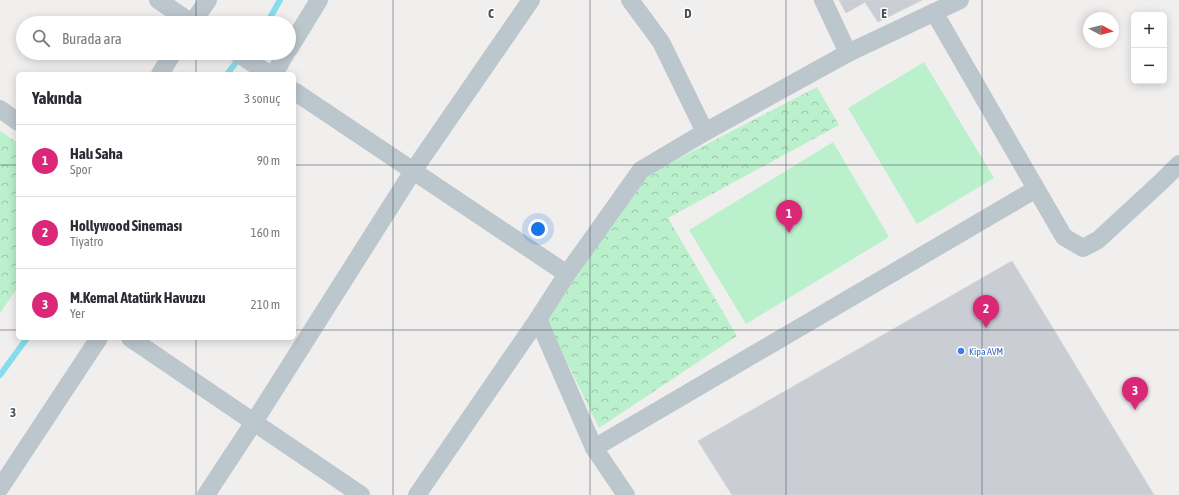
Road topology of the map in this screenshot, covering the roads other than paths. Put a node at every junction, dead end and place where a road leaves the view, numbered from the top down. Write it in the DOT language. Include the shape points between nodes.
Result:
graph roads {
  1 [pos="158,0"];
  2 [pos="208,0"];
  3 [pos="319,0"];
  4 [pos="530,0"];
  5 [pos="630,0"];
  6 [pos="823,0"];
  7 [pos="960,0"];
  8 [pos="934,12"];
  9 [pos="182,16"];
  10 [pos="197,16"];
  11 [pos="296,38"];
  12 [pos="848,53"];
  13 [pos="169,60"];
  14 [pos="247,60"];
  15 [pos="282,60"];
  16 [pos="262,70"];
  17 [pos="161,72"];
  18 [pos="275,72"];
  19 [pos="296,92"];
  20 [pos="0,109"];
  21 [pos="16,121"];
  22 [pos="705,132"];
  23 [pos="1179,164"];
  24 [pos="413,171"];
  25 [pos="1036,189"];
  26 [pos="567,274"];
  27 [pos="538,319"];
  28 [pos="98,340"];
  29 [pos="133,340"];
  30 [pos="254,422"];
  31 [pos="594,448"];
  32 [pos="0,488"];
  33 [pos="206,495"];
  34 [pos="361,495"];
  35 [pos="417,495"];
  36 [pos="626,495"];
  1 -- 9 [label="street"];
  2 -- 10 [label="street"];
  3 -- 11 [label="street"];
  4 -- 24 [label="street"];
  5 -- 22 [label="street" via="661,42"];
  6 -- 12 [label="street"];
  7 -- 8 [label="street"];
  8 -- 12 [label="street"];
  8 -- 25 [label="street"];
  12 -- 22 [label="street"];
  13 -- 17 [label="street"];
  14 -- 16 [label="street"];
  15 -- 18 [label="street"];
  19 -- 24 [label="street"];
  20 -- 21 [label="street"];
  22 -- 26 [label="street" via="642,170"];
  23 -- 25 [label="street" via="1098,240 1083,248 1064,237"];
  24 -- 26 [label="street"];
  24 -- 30 [label="street"];
  25 -- 31 [label="street"];
  26 -- 27 [label="street"];
  27 -- 31 [label="street"];
  27 -- 35 [label="street"];
  28 -- 32 [label="street"];
  29 -- 30 [label="street"];
  30 -- 33 [label="street"];
  30 -- 34 [label="street"];
  31 -- 36 [label="street"];
}
